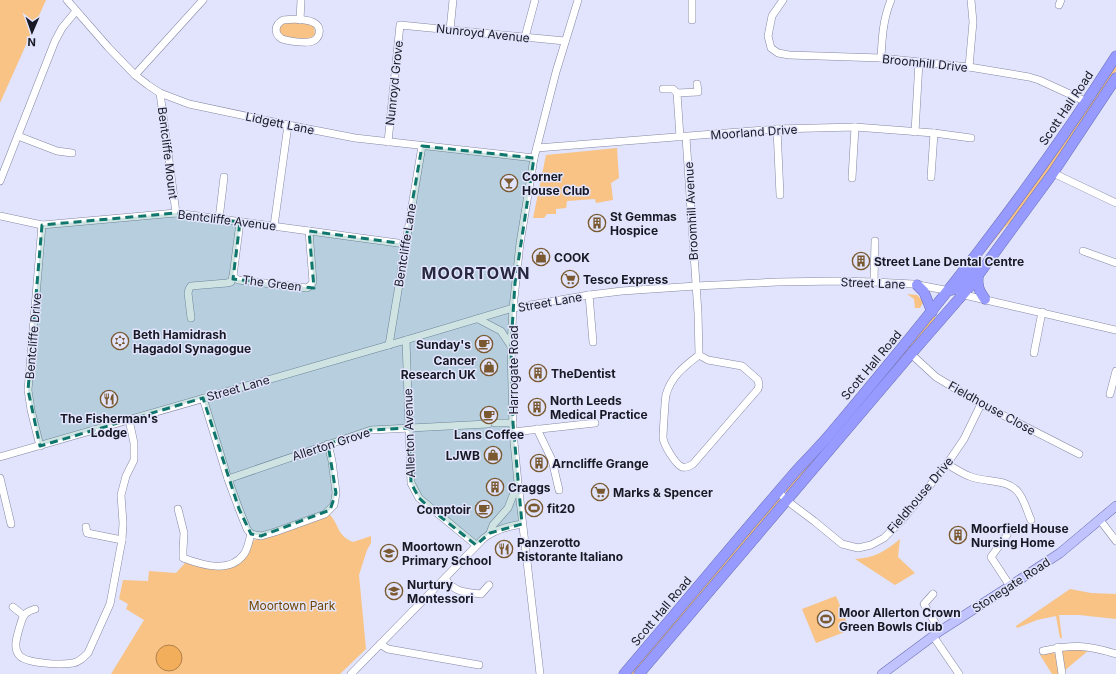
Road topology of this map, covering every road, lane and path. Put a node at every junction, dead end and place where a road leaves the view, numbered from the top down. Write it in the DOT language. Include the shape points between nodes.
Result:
graph roads {
  1 [pos="66,0"];
  2 [pos="203,0"];
  3 [pos="301,0"];
  4 [pos="453,0"];
  5 [pos="535,0"];
  6 [pos="578,0"];
  7 [pos="692,0"];
  8 [pos="782,0"];
  9 [pos="891,0"];
  10 [pos="971,0"];
  11 [pos="76,11"];
  12 [pos="300,20"];
  13 [pos="692,20"];
  14 [pos="400,25"];
  15 [pos="450,30"];
  16 [pos="525,37"];
  17 [pos="565,41"];
  18 [pos="1116,56"];
  19 [pos="881,58"];
  20 [pos="919,62"];
  21 [pos="969,68"];
  22 [pos="136,75"];
  23 [pos="1116,78"];
  24 [pos="697,84"];
  25 [pos="663,89"];
  26 [pos="160,93"];
  27 [pos="677,93"];
  28 [pos="1087,102"];
  29 [pos="288,125"];
  30 [pos="855,128"];
  31 [pos="777,129"];
  32 [pos="915,132"];
  33 [pos="934,133"];
  34 [pos="18,136"];
  35 [pos="683,137"];
  36 [pos="971,138"];
  37 [pos="388,142"];
  38 [pos="422,146"];
  39 [pos="537,148"];
  40 [pos="72,154"];
  41 [pos="534,158"];
  42 [pos="1053,173"];
  43 [pos="224,177"];
  44 [pos="931,177"];
  45 [pos="852,178"];
  46 [pos="0,181"];
  47 [pos="780,194"];
  48 [pos="1116,203"];
  49 [pos="176,213"];
  50 [pos="0,216"];
  51 [pos="219,219"];
  52 [pos="240,222"];
  53 [pos="42,225"];
  54 [pos="274,226"];
  55 [pos="1012,230"];
  56 [pos="309,231"];
  57 [pos="875,241"];
  58 [pos="405,244"];
  59 [pos="1083,251"];
  60 [pos="1116,263"];
  61 [pos="233,276"];
  62 [pos="978,276"];
  63 [pos="874,282"];
  64 [pos="917,285"];
  65 [pos="696,286"];
  66 [pos="948,291"];
  67 [pos="963,294"];
  68 [pos="589,295"];
  69 [pos="985,299"];
  70 [pos="513,308"];
  71 [pos="932,312"];
  72 [pos="1042,312"];
  73 [pos="191,318"];
  74 [pos="478,319"];
  75 [pos="1116,330"];
  76 [pos="406,340"];
  77 [pos="593,342"];
  78 [pos="389,344"];
  79 [pos="511,346"];
  80 [pos="1034,353"];
  81 [pos="911,354"];
  82 [pos="699,355"];
  83 [pos="1116,371"];
  84 [pos="1110,394"];
  85 [pos="203,398"];
  86 [pos="981,404"];
  87 [pos="129,420"];
  88 [pos="513,423"];
  89 [pos="595,423"];
  90 [pos="408,428"];
  91 [pos="537,429"];
  92 [pos="513,432"];
  93 [pos="328,444"];
  94 [pos="40,446"];
  95 [pos="1079,454"];
  96 [pos="0,457"];
  97 [pos="947,464"];
  98 [pos="0,478"];
  99 [pos="228,479"];
  100 [pos="518,483"];
  101 [pos="559,490"];
  102 [pos="779,492"];
  103 [pos="786,500"];
  104 [pos="1116,506"];
  105 [pos="178,509"];
  106 [pos="1031,520"];
  107 [pos="1100,520"];
  108 [pos="11,524"];
  109 [pos="522,524"];
  110 [pos="86,527"];
  111 [pos="490,533"];
  112 [pos="251,534"];
  113 [pos="1007,535"];
  114 [pos="122,540"];
  115 [pos="1116,541"];
  116 [pos="476,545"];
  117 [pos="445,579"];
  118 [pos="489,585"];
  119 [pos="1010,586"];
  120 [pos="934,594"];
  121 [pos="13,607"];
  122 [pos="35,609"];
  123 [pos="23,615"];
  124 [pos="937,633"];
  125 [pos="380,644"];
  126 [pos="1058,648"];
  127 [pos="1043,650"];
  128 [pos="1116,654"];
  129 [pos="479,665"];
  130 [pos="351,674"];
  131 [pos="540,674"];
  132 [pos="624,674"];
  133 [pos="639,674"];
  134 [pos="882,674"];
  135 [pos="958,674"];
  136 [pos="1062,674"];
  1 -- 11 [label="street, Lidgett Lane"];
  2 -- 22 [label="street"];
  3 -- 12 [label="street"];
  4 -- 15 [label="street"];
  5 -- 16 [label="street"];
  6 -- 17 [label="street, Harrogate Road"];
  7 -- 13 [label="street"];
  8 -- 19 [label="street, Broomhill Drive" via="772,16 768,36 771,48 778,53"];
  9 -- 19 [label="street" via="885,15"];
  10 -- 21 [label="street" via="973,22"];
  11 -- 22 [label="street, Lidgett Lane"];
  11 -- 34 [label="street" via="55,41"];
  12 -- 12 [label="street" via="312,22 317,26 319,32 315,40 308,42 279,37 276,31 280,22"];
  14 -- 15 [label="street, Nunroyd Avenue"];
  14 -- 37 [label="street, Nunroyd Grove"];
  15 -- 16 [label="street, Nunroyd Avenue"];
  16 -- 17 [label="street, Nunroyd Avenue"];
  17 -- 39 [label="street, Harrogate Road"];
  18 -- 28 [label="highway, Scott Hall Road"];
  19 -- 20 [label="street, Broomhill Drive"];
  20 -- 21 [label="street, Broomhill Drive"];
  20 -- 32 [label="street"];
  21 -- 28 [label="street, Broomhill Drive" via="1039,80"];
  22 -- 26 [label="street, Lidgett Lane"];
  23 -- 42 [label="highway, Scott Hall Road"];
  24 -- 27 [label="street" via="698,92"];
  25 -- 27 [label="street" via="673,89"];
  26 -- 29 [label="street, Lidgett Lane" via="189,104"];
  26 -- 49 [label="street, Bentcliffe Mount"];
  27 -- 35 [label="street, Broomhill Avenue"];
  28 -- 66 [label="highway, Scott Hall Road"];
  29 -- 37 [label="street, Lidgett Lane"];
  29 -- 54 [label="street"];
  30 -- 31 [label="street, Moorland Drive"];
  30 -- 32 [label="street, Moorland Drive"];
  30 -- 45 [label="street"];
  31 -- 35 [label="street, Moorland Drive"];
  31 -- 47 [label="street"];
  32 -- 33 [label="street, Moorland Drive"];
  33 -- 36 [label="street, Moorland Drive"];
  33 -- 44 [label="street"];
  34 -- 40 [label="street"];
  34 -- 46 [label="street"];
  35 -- 39 [label="street, Moorland Drive"];
  35 -- 65 [label="street, Broomhill Avenue"];
  37 -- 38 [label="street, Lidgett Lane"];
  38 -- 41 [label="street, Lidgett Lane"];
  38 -- 58 [label="street, Bentcliffe Lane"];
  39 -- 41 [label="street, Harrogate Road"];
  41 -- 70 [label="street, Harrogate Road" via="520,243"];
  42 -- 48 [label="street"];
  42 -- 55 [label="highway, Scott Hall Road"];
  43 -- 51 [label="street"];
  49 -- 51 [label="street, Bentcliffe Avenue"];
  49 -- 53 [label="street, Bentcliffe Avenue"];
  50 -- 53 [label="street, Bentcliffe Avenue"];
  51 -- 52 [label="street, Bentcliffe Avenue"];
  52 -- 54 [label="street, Bentcliffe Avenue"];
  52 -- 61 [label="street, The Green"];
  53 -- 94 [label="street, Bentcliffe Drive" via="28,390"];
  54 -- 56 [label="street, Bentcliffe Avenue"];
  55 -- 62 [label="highway, Scott Hall Road"];
  55 -- 66 [label="highway" via="989,252 961,286"];
  56 -- 58 [label="street, Bentcliffe Avenue"];
  56 -- 61 [label="street, The Green" via="313,282 311,286 307,288 238,280"];
  57 -- 63 [label="street"];
  58 -- 78 [label="street, Bentcliffe Lane"];
  59 -- 60 [label="street"];
  61 -- 73 [label="street" via="231,282 227,283 191,286 188,293"];
  62 -- 67 [label="highway, Scott Hall Road"];
  62 -- 69 [label="highway" via="980,293"];
  63 -- 64 [label="street, Street Lane"];
  63 -- 65 [label="street, Street Lane"];
  64 -- 66 [label="street, Street Lane"];
  64 -- 71 [label="highway" via="924,292"];
  65 -- 68 [label="street, Street Lane"];
  65 -- 82 [label="street, Broomhill Avenue"];
  66 -- 67 [label="street, Street Lane"];
  66 -- 71 [label="highway, Scott Hall Road"];
  67 -- 69 [label="street, Street Lane"];
  67 -- 81 [label="highway, Scott Hall Road"];
  68 -- 70 [label="street, Street Lane"];
  68 -- 77 [label="street"];
  69 -- 72 [label="street, Street Lane"];
  70 -- 74 [label="street, Street Lane"];
  70 -- 79 [label="street, Harrogate Road"];
  71 -- 102 [label="highway, Scott Hall Road"];
  72 -- 75 [label="street, Street Lane"];
  72 -- 80 [label="street"];
  74 -- 76 [label="street, Street Lane"];
  74 -- 79 [label="street" via="501,331"];
  76 -- 78 [label="street, Street Lane"];
  76 -- 90 [label="street, Allerton Avenue"];
  78 -- 85 [label="street, Street Lane"];
  79 -- 88 [label="street, Harrogate Road"];
  81 -- 86 [label="street, Fieldhouse Close" via="936,377"];
  81 -- 103 [label="highway, Scott Hall Road"];
  82 -- 82 [label="street" via="677,373 666,395 663,438 670,453 682,467 693,464 760,385 742,366 708,360"];
  83 -- 84 [label="street"];
  85 -- 87 [label="street, Street Lane"];
  85 -- 99 [label="street"];
  86 -- 95 [label="street, Fieldhouse Close"];
  86 -- 97 [label="street, Fieldhouse Drive" via="964,439"];
  87 -- 94 [label="street, Street Lane"];
  87 -- 114 [label="street" via="134,443 134,460 121,495"];
  88 -- 90 [label="street, Allerton Grove"];
  88 -- 92 [label="street, Harrogate Road"];
  89 -- 91 [label="street"];
  90 -- 93 [label="street, Allerton Grove" via="371,430"];
  90 -- 116 [label="street, Allerton Avenue" via="411,483 414,491 432,510"];
  91 -- 92 [label="street"];
  91 -- 101 [label="street" via="552,460"];
  92 -- 100 [label="street, Harrogate Road"];
  93 -- 99 [label="street, Allerton Grove"];
  93 -- 112 [label="street" via="336,493 336,500 330,510 326,514 265,535"];
  94 -- 96 [label="street, Street Lane"];
  97 -- 103 [label="street, Fieldhouse Drive" via="903,519 884,538 858,548 842,544"];
  97 -- 106 [label="street" via="969,476 1010,486 1018,492"];
  98 -- 108 [label="street"];
  99 -- 112 [label="street"];
  100 -- 109 [label="street, Harrogate Road"];
  100 -- 111 [label="street" via="508,508"];
  102 -- 103 [label="street, Fieldhouse Drive"];
  102 -- 132 [label="highway, Scott Hall Road"];
  103 -- 133 [label="highway, Scott Hall Road"];
  104 -- 107 [label="main road, Stonegate Road"];
  105 -- 112 [label="street" via="184,533 183,558 221,567 234,564 245,554"];
  107 -- 115 [label="street"];
  107 -- 119 [label="main road, Stonegate Road" via="1060,553"];
  109 -- 111 [label="street"];
  109 -- 131 [label="street, Harrogate Road"];
  110 -- 114 [label="street" via="87,533"];
  111 -- 116 [label="street"];
  113 -- 119 [label="street" via="991,557"];
  114 -- 123 [label="street" via="110,604 84,661 60,664 23,659 18,654 16,640"];
  116 -- 117 [label="street"];
  117 -- 118 [label="street" via="452,587 462,592 481,594"];
  117 -- 125 [label="street"];
  119 -- 124 [label="main road, Stonegate Road"];
  120 -- 124 [label="street" via="924,604"];
  121 -- 123 [label="street"];
  122 -- 123 [label="street"];
  124 -- 134 [label="main road, Stonegate Road"];
  124 -- 135 [label="street"];
  125 -- 129 [label="street" via="388,649"];
  125 -- 130 [label="street"];
  126 -- 127 [label="street"];
  126 -- 128 [label="street" via="1096,648"];
  126 -- 136 [label="street"];
}
